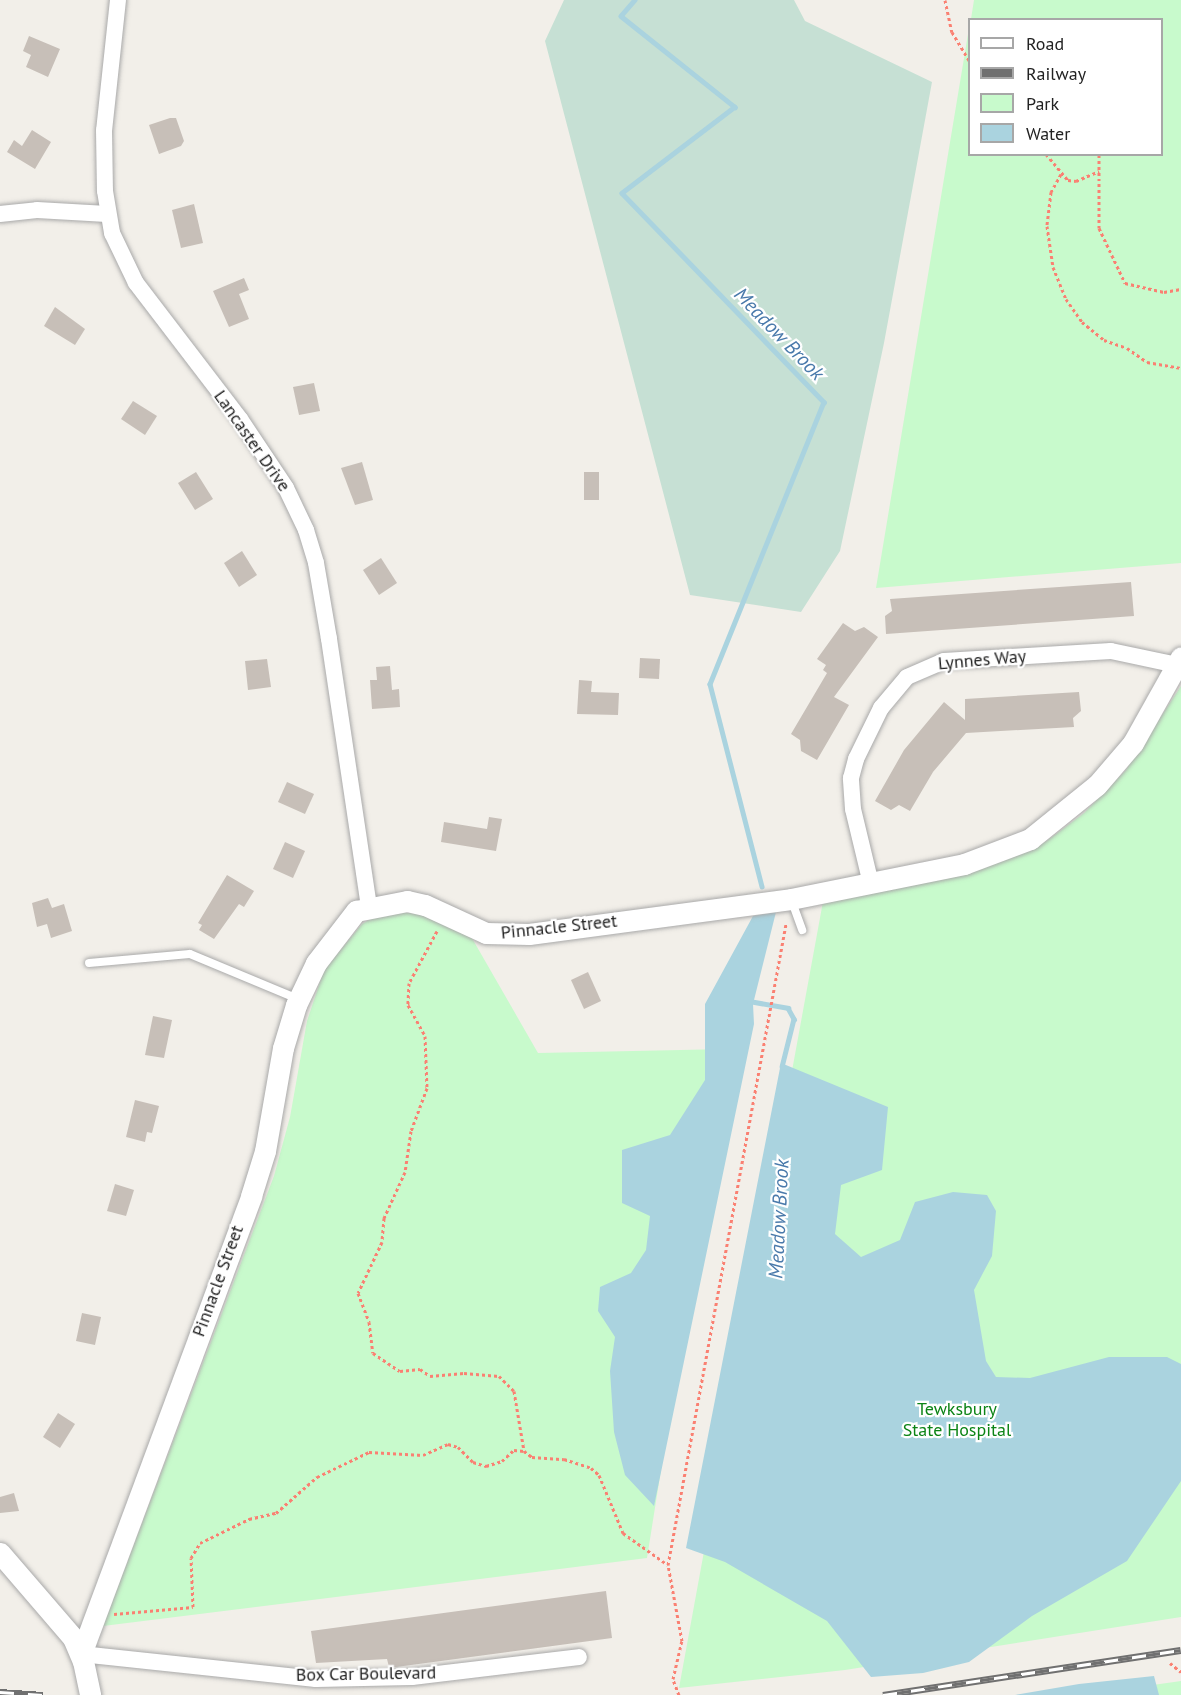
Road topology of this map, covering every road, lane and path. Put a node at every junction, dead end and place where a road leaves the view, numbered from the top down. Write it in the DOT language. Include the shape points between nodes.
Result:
graph roads {
  1 [pos="118,0"];
  2 [pos="945,0"];
  3 [pos="968,60"];
  4 [pos="1048,156"];
  5 [pos="1099,156"];
  6 [pos="1099,171"];
  7 [pos="1061,174"];
  8 [pos="0,214"];
  9 [pos="107,214"];
  10 [pos="1181,289"];
  11 [pos="1181,368"];
  12 [pos="1179,661"];
  13 [pos="871,884"];
  14 [pos="791,899"];
  15 [pos="369,906"];
  16 [pos="444,915"];
  17 [pos="802,930"];
  18 [pos="89,963"];
  19 [pos="298,999"];
  20 [pos="524,1451"];
  21 [pos="0,1553"];
  22 [pos="668,1565"];
  23 [pos="95,1614"];
  24 [pos="81,1654"];
  25 [pos="579,1657"];
  26 [pos="1170,1663"];
  27 [pos="1181,1672"];
  28 [pos="90,1695"];
  29 [pos="679,1695"];
  1 -- 9 [label="street, Lancaster Drive" via="104,130"];
  2 -- 3 [label="path" via="952,32"];
  4 -- 7 [label="path"];
  5 -- 6 [label="path"];
  6 -- 7 [label="path" via="1076,181"];
  6 -- 10 [label="path" via="1099,228 1125,282 1164,292"];
  7 -- 11 [label="path" via="1051,192 1047,226 1053,267 1066,299 1082,322 1104,340 1147,362"];
  8 -- 9 [label="street" via="37,210"];
  9 -- 15 [label="street, Lancaster Drive" via="136,283 240,419 286,488 306,530 324,607"];
  12 -- 13 [label="street, Pinnacle Street" via="1132,743 1097,785 1063,815 1003,853"];
  12 -- 13 [label="street, Lynnes Way" via="1111,651 944,661 907,677 881,708 851,778 853,809"];
  13 -- 14 [label="street, Pinnacle Street"];
  14 -- 16 [label="street, Pinnacle Street" via="529,934 495,935"];
  14 -- 17 [label="lane"];
  14 -- 22 [label="path"];
  15 -- 16 [label="street, Pinnacle Street" via="407,901"];
  15 -- 19 [label="street, Pinnacle Street" via="356,911 342,926 316,963"];
  16 -- 20 [label="path" via="409,983 408,1005 425,1036 427,1088 411,1131 405,1172 384,1218 382,1242 358,1293 369,1322 373,1353 400,1371 420,1369 430,1376 499,1376 514,1391"];
  18 -- 19 [label="lane" via="190,954"];
  19 -- 23 [label="street, Pinnacle Street" via="283,1048 265,1151 251,1196"];
  20 -- 22 [label="path" via="532,1457 564,1459 591,1468 599,1475 623,1533"];
  20 -- 23 [label="path" via="514,1450 502,1461 486,1466 472,1462 458,1447 448,1444 423,1455 369,1452 313,1480 276,1513 249,1519 200,1543 191,1558 193,1607 146,1614"];
  21 -- 24 [label="street" via="60,1619"];
  22 -- 29 [label="path" via="682,1641 673,1679"];
  23 -- 24 [label="street, Pinnacle Street"];
  24 -- 25 [label="street, Box Car Boulevard" via="316,1679 412,1677"];
  24 -- 28 [label="street"];
  26 -- 27 [label="path"];
}
